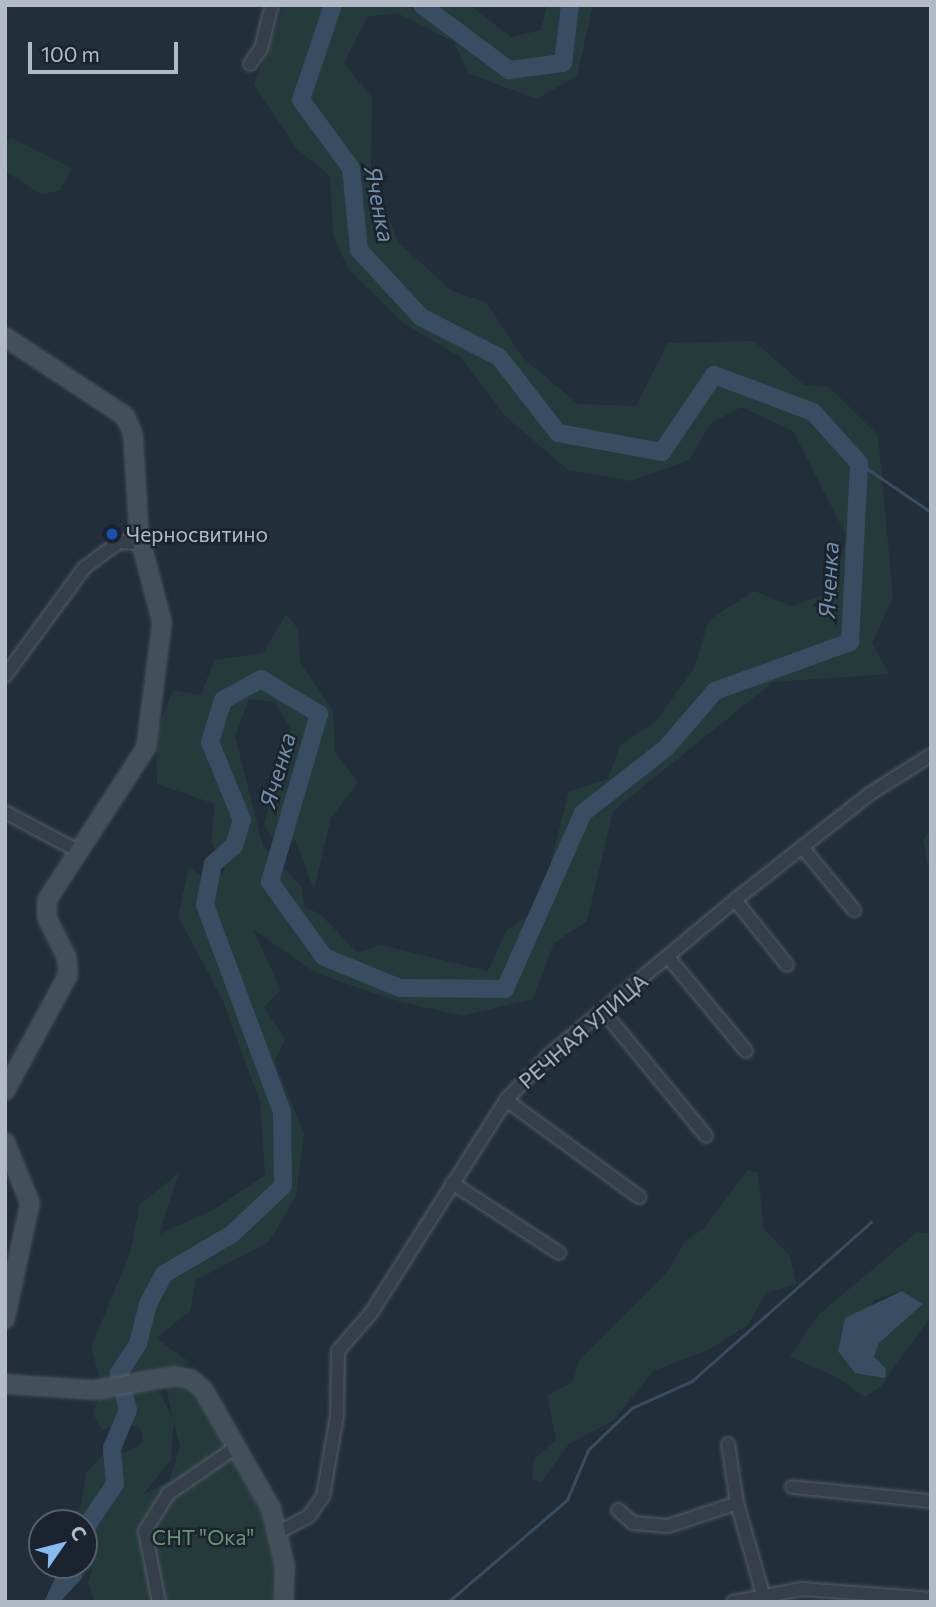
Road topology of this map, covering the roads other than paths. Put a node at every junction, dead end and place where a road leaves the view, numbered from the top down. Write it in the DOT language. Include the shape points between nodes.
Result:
graph roads {
  1 [pos="271,5"];
  2 [pos="250,64"];
  3 [pos="5,338"];
  4 [pos="141,543"];
  5 [pos="5,676"];
  6 [pos="931,755"];
  7 [pos="5,812"];
  8 [pos="802,847"];
  9 [pos="79,852"];
  10 [pos="735,900"];
  11 [pos="854,910"];
  12 [pos="668,957"];
  13 [pos="788,965"];
  14 [pos="603,1011"];
  15 [pos="746,1051"];
  16 [pos="5,1090"];
  17 [pos="506,1100"];
  18 [pos="706,1136"];
  19 [pos="5,1142"];
  20 [pos="452,1183"];
  21 [pos="639,1198"];
  22 [pos="559,1253"];
  23 [pos="5,1319"];
  24 [pos="5,1384"];
  25 [pos="728,1444"];
  26 [pos="234,1448"];
  27 [pos="792,1487"];
  28 [pos="931,1502"];
  29 [pos="737,1503"];
  30 [pos="618,1510"];
  31 [pos="277,1533"];
  32 [pos="763,1594"];
  33 [pos="879,1594"];
  34 [pos="931,1599"];
  35 [pos="159,1602"];
  36 [pos="284,1602"];
  37 [pos="733,1602"];
  38 [pos="893,1602"];
  1 -- 2 [label="street" via="261,48"];
  3 -- 4 [label="street" via="125,416 134,434"];
  4 -- 5 [label="street" via="119,542 84,568"];
  4 -- 9 [label="street" via="162,622 146,748"];
  6 -- 8 [label="street, РЕЧНАЯ УЛИЦА"];
  7 -- 9 [label="street"];
  8 -- 10 [label="street, РЕЧНАЯ УЛИЦА"];
  8 -- 11 [label="street"];
  9 -- 16 [label="street" via="47,900 47,918 67,958 65,983"];
  10 -- 12 [label="street, РЕЧНАЯ УЛИЦА"];
  10 -- 13 [label="street"];
  12 -- 14 [label="street, РЕЧНАЯ УЛИЦА"];
  12 -- 15 [label="street"];
  14 -- 17 [label="street, РЕЧНАЯ УЛИЦА"];
  14 -- 18 [label="street"];
  17 -- 20 [label="street, РЕЧНАЯ УЛИЦА"];
  17 -- 21 [label="street"];
  19 -- 23 [label="street" via="30,1203"];
  20 -- 22 [label="street"];
  20 -- 31 [label="street, РЕЧНАЯ УЛИЦА" via="371,1313 338,1351 337,1416 323,1496 309,1516"];
  24 -- 26 [label="street" via="94,1390 183,1376 203,1389"];
  25 -- 29 [label="street"];
  26 -- 31 [label="street" via="271,1508"];
  26 -- 35 [label="street" via="168,1494 145,1531"];
  27 -- 28 [label="street"];
  29 -- 30 [label="street" via="668,1526 633,1523"];
  29 -- 32 [label="street"];
  31 -- 36 [label="street"];
  32 -- 33 [label="street"];
  32 -- 37 [label="street"];
  33 -- 34 [label="street"];
  33 -- 38 [label="street"];
}
